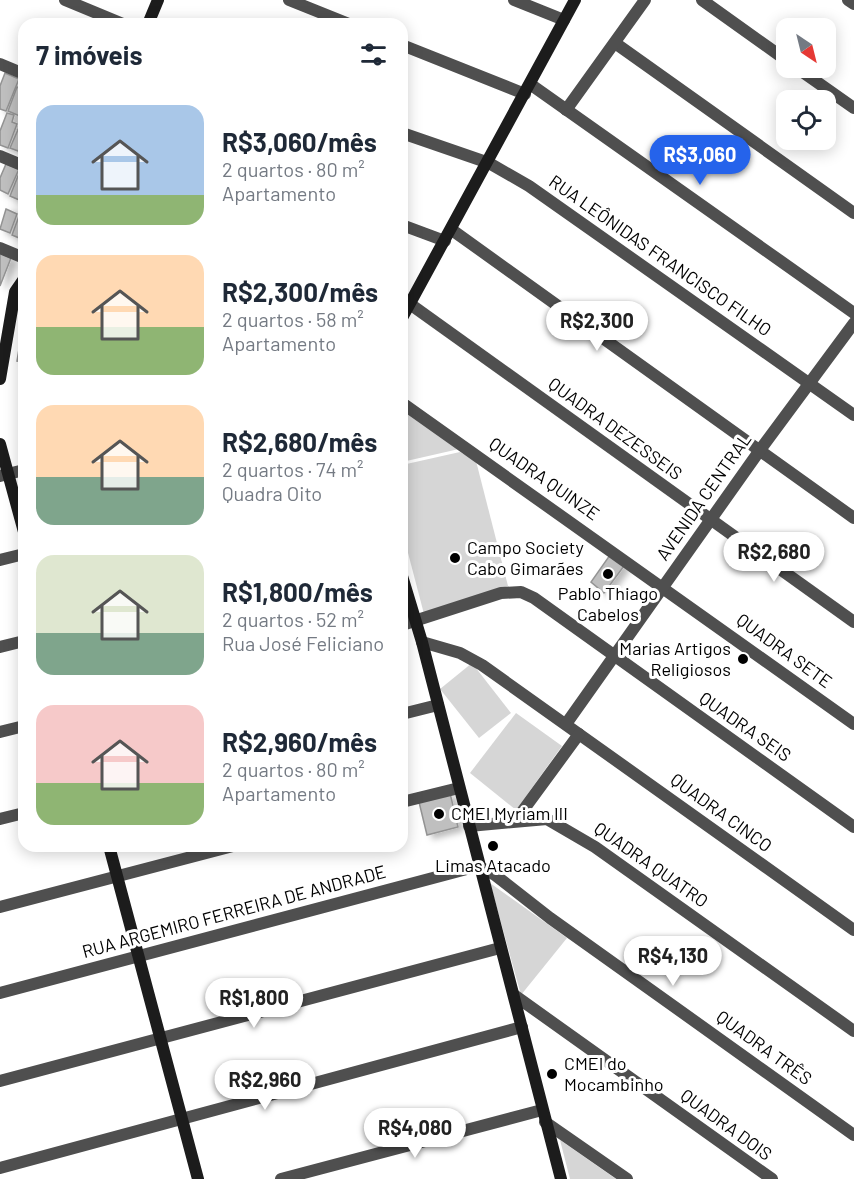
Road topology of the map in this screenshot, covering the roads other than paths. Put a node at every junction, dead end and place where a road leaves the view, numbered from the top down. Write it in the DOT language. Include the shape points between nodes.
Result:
graph roads {
  1 [pos="65,0"];
  2 [pos="158,0"];
  3 [pos="289,0"];
  4 [pos="514,0"];
  5 [pos="575,0"];
  6 [pos="645,0"];
  7 [pos="702,0"];
  8 [pos="848,0"];
  9 [pos="854,4"];
  10 [pos="108,18"];
  11 [pos="150,18"];
  12 [pos="334,18"];
  13 [pos="564,20"];
  14 [pos="615,43"];
  15 [pos="408,47"];
  16 [pos="776,53"];
  17 [pos="0,64"];
  18 [pos="18,72"];
  19 [pos="811,78"];
  20 [pos="527,89"];
  21 [pos="854,108"];
  22 [pos="566,110"];
  23 [pos="408,135"];
  24 [pos="0,156"];
  25 [pos="489,163"];
  26 [pos="18,164"];
  27 [pos="854,213"];
  28 [pos="408,227"];
  29 [pos="452,230"];
  30 [pos="445,242"];
  31 [pos="0,248"];
  32 [pos="18,256"];
  33 [pos="18,288"];
  34 [pos="408,307"];
  35 [pos="854,313"];
  36 [pos="408,314"];
  37 [pos="854,323"];
  38 [pos="0,379"];
  39 [pos="809,383"];
  40 [pos="408,408"];
  41 [pos="854,415"];
  42 [pos="0,444"];
  43 [pos="760,450"];
  44 [pos="5,475"];
  45 [pos="18,514"];
  46 [pos="854,518"];
  47 [pos="711,519"];
  48 [pos="18,556"];
  49 [pos="0,560"];
  50 [pos="663,586"];
  51 [pos="408,597"];
  52 [pos="415,622"];
  53 [pos="854,622"];
  54 [pos="408,624"];
  55 [pos="18,642"];
  56 [pos="422,642"];
  57 [pos="0,647"];
  58 [pos="615,657"];
  59 [pos="438,705"];
  60 [pos="408,712"];
  61 [pos="566,724"];
  62 [pos="854,724"];
  63 [pos="18,728"];
  64 [pos="0,732"];
  65 [pos="579,734"];
  66 [pos="459,788"];
  67 [pos="408,801"];
  68 [pos="18,814"];
  69 [pos="0,819"];
  70 [pos="516,820"];
  71 [pos="469,825"];
  72 [pos="854,827"];
  73 [pos="111,852"];
  74 [pos="210,852"];
  75 [pos="478,866"];
  76 [pos="118,876"];
  77 [pos="0,907"];
  78 [pos="854,930"];
  79 [pos="500,948"];
  80 [pos="138,956"];
  81 [pos="0,993"];
  82 [pos="514,995"];
  83 [pos="522,1027"];
  84 [pos="854,1031"];
  85 [pos="160,1038"];
  86 [pos="0,1081"];
  87 [pos="544,1116"];
  88 [pos="180,1119"];
  89 [pos="854,1135"];
  90 [pos="0,1168"];
  91 [pos="198,1179"];
  92 [pos="281,1179"];
  93 [pos="561,1179"];
  94 [pos="627,1179"];
  95 [pos="772,1179"];
  1 -- 10 [label="street"];
  2 -- 11 [label="street"];
  3 -- 12 [label="street"];
  4 -- 13 [label="street"];
  5 -- 13 [label="street"];
  6 -- 14 [label="street"];
  7 -- 16 [label="street"];
  8 -- 9 [label="street"];
  13 -- 20 [label="street"];
  14 -- 22 [label="street"];
  14 -- 27 [label="street"];
  15 -- 20 [label="street"];
  17 -- 18 [label="street"];
  19 -- 21 [label="street"];
  20 -- 22 [label="street"];
  20 -- 25 [label="street"];
  22 -- 35 [label="street"];
  23 -- 25 [label="street, RUA LEÔNIDAS FRANCISCO FILHO"];
  24 -- 26 [label="street"];
  25 -- 29 [label="street"];
  25 -- 39 [label="street, RUA LEÔNIDAS FRANCISCO FILHO" via="529,186"];
  28 -- 30 [label="street"];
  29 -- 30 [label="street"];
  29 -- 43 [label="street"];
  30 -- 34 [label="street"];
  31 -- 32 [label="street"];
  33 -- 38 [label="street"];
  36 -- 47 [label="street, QUADRA DEZESSEIS"];
  37 -- 39 [label="street, AVENIDA CENTRAL"];
  39 -- 41 [label="street, RUA LEÔNIDAS FRANCISCO FILHO"];
  39 -- 43 [label="street, AVENIDA CENTRAL"];
  40 -- 50 [label="street, QUADRA QUINZE"];
  42 -- 44 [label="street"];
  43 -- 46 [label="street"];
  43 -- 47 [label="street, AVENIDA CENTRAL"];
  44 -- 45 [label="street"];
  47 -- 50 [label="street, AVENIDA CENTRAL"];
  47 -- 53 [label="street, QUADRA DEZESSEIS"];
  48 -- 49 [label="street"];
  50 -- 58 [label="street, AVENIDA CENTRAL"];
  50 -- 62 [label="street, QUADRA SETE"];
  51 -- 52 [label="street"];
  52 -- 54 [label="street"];
  52 -- 56 [label="street"];
  52 -- 58 [label="street, QUADRA SEIS" via="501,593 521,592"];
  55 -- 57 [label="street"];
  56 -- 59 [label="street"];
  56 -- 61 [label="street, QUADRA CINCO" via="460,653 482,665"];
  58 -- 61 [label="street, AVENIDA CENTRAL"];
  58 -- 72 [label="street, QUADRA SEIS"];
  59 -- 60 [label="street"];
  59 -- 66 [label="street"];
  61 -- 65 [label="street, QUADRA CINCO"];
  63 -- 64 [label="street"];
  65 -- 70 [label="street"];
  65 -- 78 [label="street, QUADRA CINCO"];
  66 -- 67 [label="street"];
  66 -- 71 [label="street"];
  68 -- 69 [label="street"];
  70 -- 71 [label="street, QUADRA QUATRO"];
  70 -- 84 [label="street, QUADRA QUATRO" via="547,819 574,833"];
  71 -- 75 [label="street"];
  73 -- 76 [label="street"];
  74 -- 76 [label="street"];
  75 -- 79 [label="street"];
  75 -- 80 [label="street, RUA ARGEMIRO FERREIRA DE ANDRADE"];
  75 -- 89 [label="street, QUADRA TRÊS"];
  76 -- 77 [label="street"];
  76 -- 80 [label="street"];
  79 -- 82 [label="street"];
  79 -- 85 [label="street"];
  80 -- 81 [label="street, RUA ARGEMIRO FERREIRA DE ANDRADE"];
  80 -- 85 [label="street"];
  82 -- 83 [label="street"];
  82 -- 95 [label="street, QUADRA DOIS"];
  83 -- 87 [label="street"];
  83 -- 88 [label="street"];
  85 -- 86 [label="street"];
  85 -- 88 [label="street"];
  87 -- 92 [label="street"];
  87 -- 93 [label="street"];
  87 -- 94 [label="street"];
  88 -- 90 [label="street"];
  88 -- 91 [label="street"];
}
